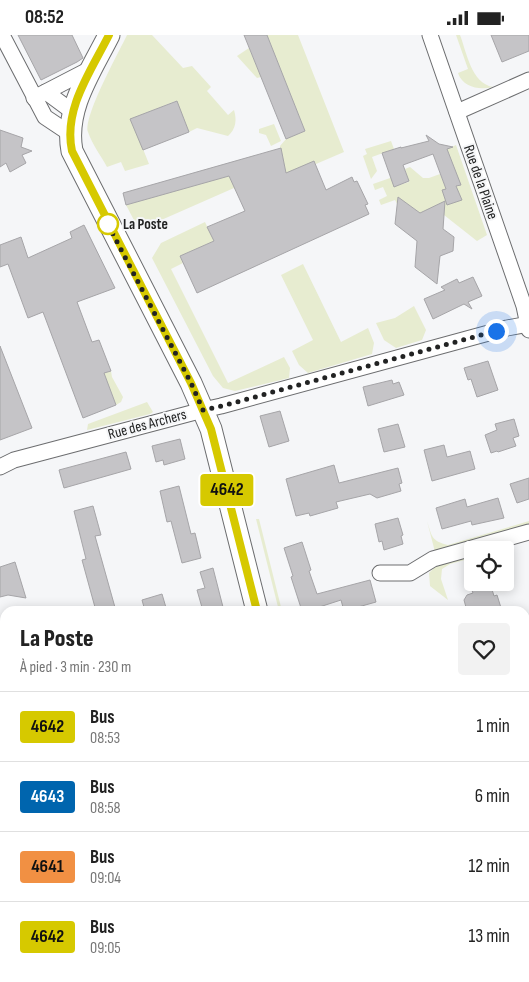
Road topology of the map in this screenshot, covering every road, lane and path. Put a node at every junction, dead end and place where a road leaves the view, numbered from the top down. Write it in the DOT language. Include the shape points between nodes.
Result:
graph roads {
  1 [pos="2,35"];
  2 [pos="109,35"];
  3 [pos="430,35"];
  4 [pos="92,68"];
  5 [pos="529,80"];
  6 [pos="40,95"];
  7 [pos="457,111"];
  8 [pos="73,112"];
  9 [pos="69,133"];
  10 [pos="529,326"];
  11 [pos="203,410"];
  12 [pos="0,467"];
  13 [pos="529,532"];
  14 [pos="380,573"];
  15 [pos="256,606"];
  1 -- 6 [label="street"];
  2 -- 4 [label="main road"];
  3 -- 7 [label="street, Rue de la Plaine"];
  4 -- 6 [label="street"];
  4 -- 8 [label="main road"];
  5 -- 7 [label="street"];
  6 -- 8 [label="street"];
  6 -- 9 [label="street" via="45,117"];
  7 -- 10 [label="street, Rue de la Plaine"];
  8 -- 9 [label="main road"];
  9 -- 11 [label="main road" via="72,151 81,171"];
  10 -- 11 [label="street, Rue des Archers" via="507,328"];
  11 -- 12 [label="street, Rue des Archers" via="14,460"];
  11 -- 15 [label="main road" via="214,441"];
  13 -- 14 [label="street" via="434,559 410,573"];
}
